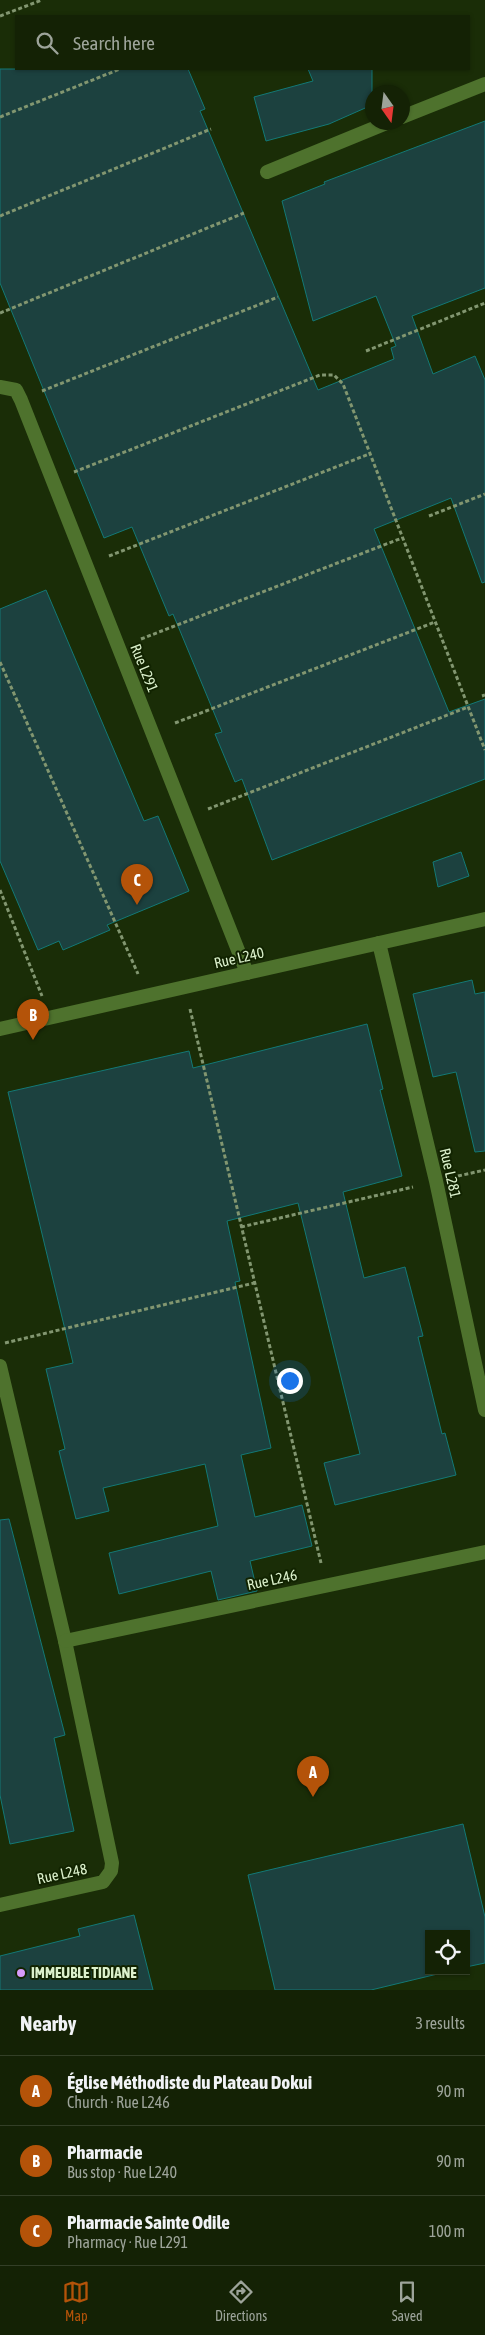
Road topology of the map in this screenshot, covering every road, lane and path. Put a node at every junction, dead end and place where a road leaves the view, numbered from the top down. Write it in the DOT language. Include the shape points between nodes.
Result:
graph roads {
  1 [pos="42,0"];
  2 [pos="0,16"];
  3 [pos="118,70"];
  4 [pos="485,84"];
  5 [pos="410,114"];
  6 [pos="0,117"];
  7 [pos="210,130"];
  8 [pos="369,130"];
  9 [pos="267,172"];
  10 [pos="244,213"];
  11 [pos="0,216"];
  12 [pos="278,297"];
  13 [pos="485,303"];
  14 [pos="0,313"];
  15 [pos="366,351"];
  16 [pos="0,386"];
  17 [pos="21,400"];
  18 [pos="369,454"];
  19 [pos="52,480"];
  20 [pos="485,494"];
  21 [pos="429,516"];
  22 [pos="402,538"];
  23 [pos="86,565"];
  24 [pos="435,622"];
  25 [pos="119,648"];
  26 [pos="0,662"];
  27 [pos="468,707"];
  28 [pos="152,732"];
  29 [pos="485,750"];
  30 [pos="186,817"];
  31 [pos="0,890"];
  32 [pos="485,919"];
  33 [pos="379,943"];
  34 [pos="247,973"];
  35 [pos="184,987"];
  36 [pos="148,995"];
  37 [pos="51,1017"];
  38 [pos="0,1029"];
  39 [pos="436,1181"];
  40 [pos="241,1228"];
  41 [pos="254,1283"];
  42 [pos="0,1344"];
  43 [pos="0,1366"];
  44 [pos="3,1391"];
  45 [pos="485,1410"];
  46 [pos="485,1552"];
  47 [pos="326,1585"];
  48 [pos="66,1641"];
  49 [pos="0,1904"];
  1 -- 2 [label="path"];
  3 -- 6 [label="path"];
  4 -- 5 [label="street"];
  7 -- 11 [label="path"];
  8 -- 9 [label="street"];
  10 -- 14 [label="path"];
  12 -- 17 [label="path"];
  13 -- 15 [label="path"];
  16 -- 17 [label="street" via="16,390"];
  17 -- 19 [label="street, Rue L291"];
  18 -- 19 [label="path" via="343,384 334,375 320,375"];
  18 -- 22 [label="path"];
  18 -- 23 [label="path"];
  19 -- 23 [label="street, Rue L291"];
  20 -- 21 [label="path"];
  22 -- 24 [label="path"];
  22 -- 25 [label="path"];
  23 -- 25 [label="street, Rue L291"];
  24 -- 27 [label="path"];
  24 -- 28 [label="path"];
  25 -- 28 [label="street, Rue L291"];
  26 -- 36 [label="path"];
  27 -- 29 [label="path"];
  27 -- 30 [label="path"];
  28 -- 30 [label="street, Rue L291"];
  30 -- 34 [label="street, Rue L291"];
  31 -- 37 [label="path"];
  32 -- 33 [label="street, Rue L240"];
  33 -- 34 [label="street, Rue L240"];
  33 -- 39 [label="street, Rue L281"];
  34 -- 35 [label="street, Rue L240"];
  35 -- 36 [label="street, Rue L240"];
  35 -- 40 [label="path"];
  36 -- 37 [label="street, Rue L240"];
  37 -- 38 [label="street, Rue L240"];
  39 -- 40 [label="path"];
  39 -- 45 [label="street, Rue L281"];
  40 -- 41 [label="path"];
  41 -- 42 [label="path"];
  41 -- 47 [label="path"];
  43 -- 44 [label="street"];
  44 -- 48 [label="street"];
  46 -- 47 [label="street, Rue L246"];
  47 -- 48 [label="street, Rue L246"];
  48 -- 49 [label="street, Rue L248" via="111,1856 111,1871 103,1882"];
}
